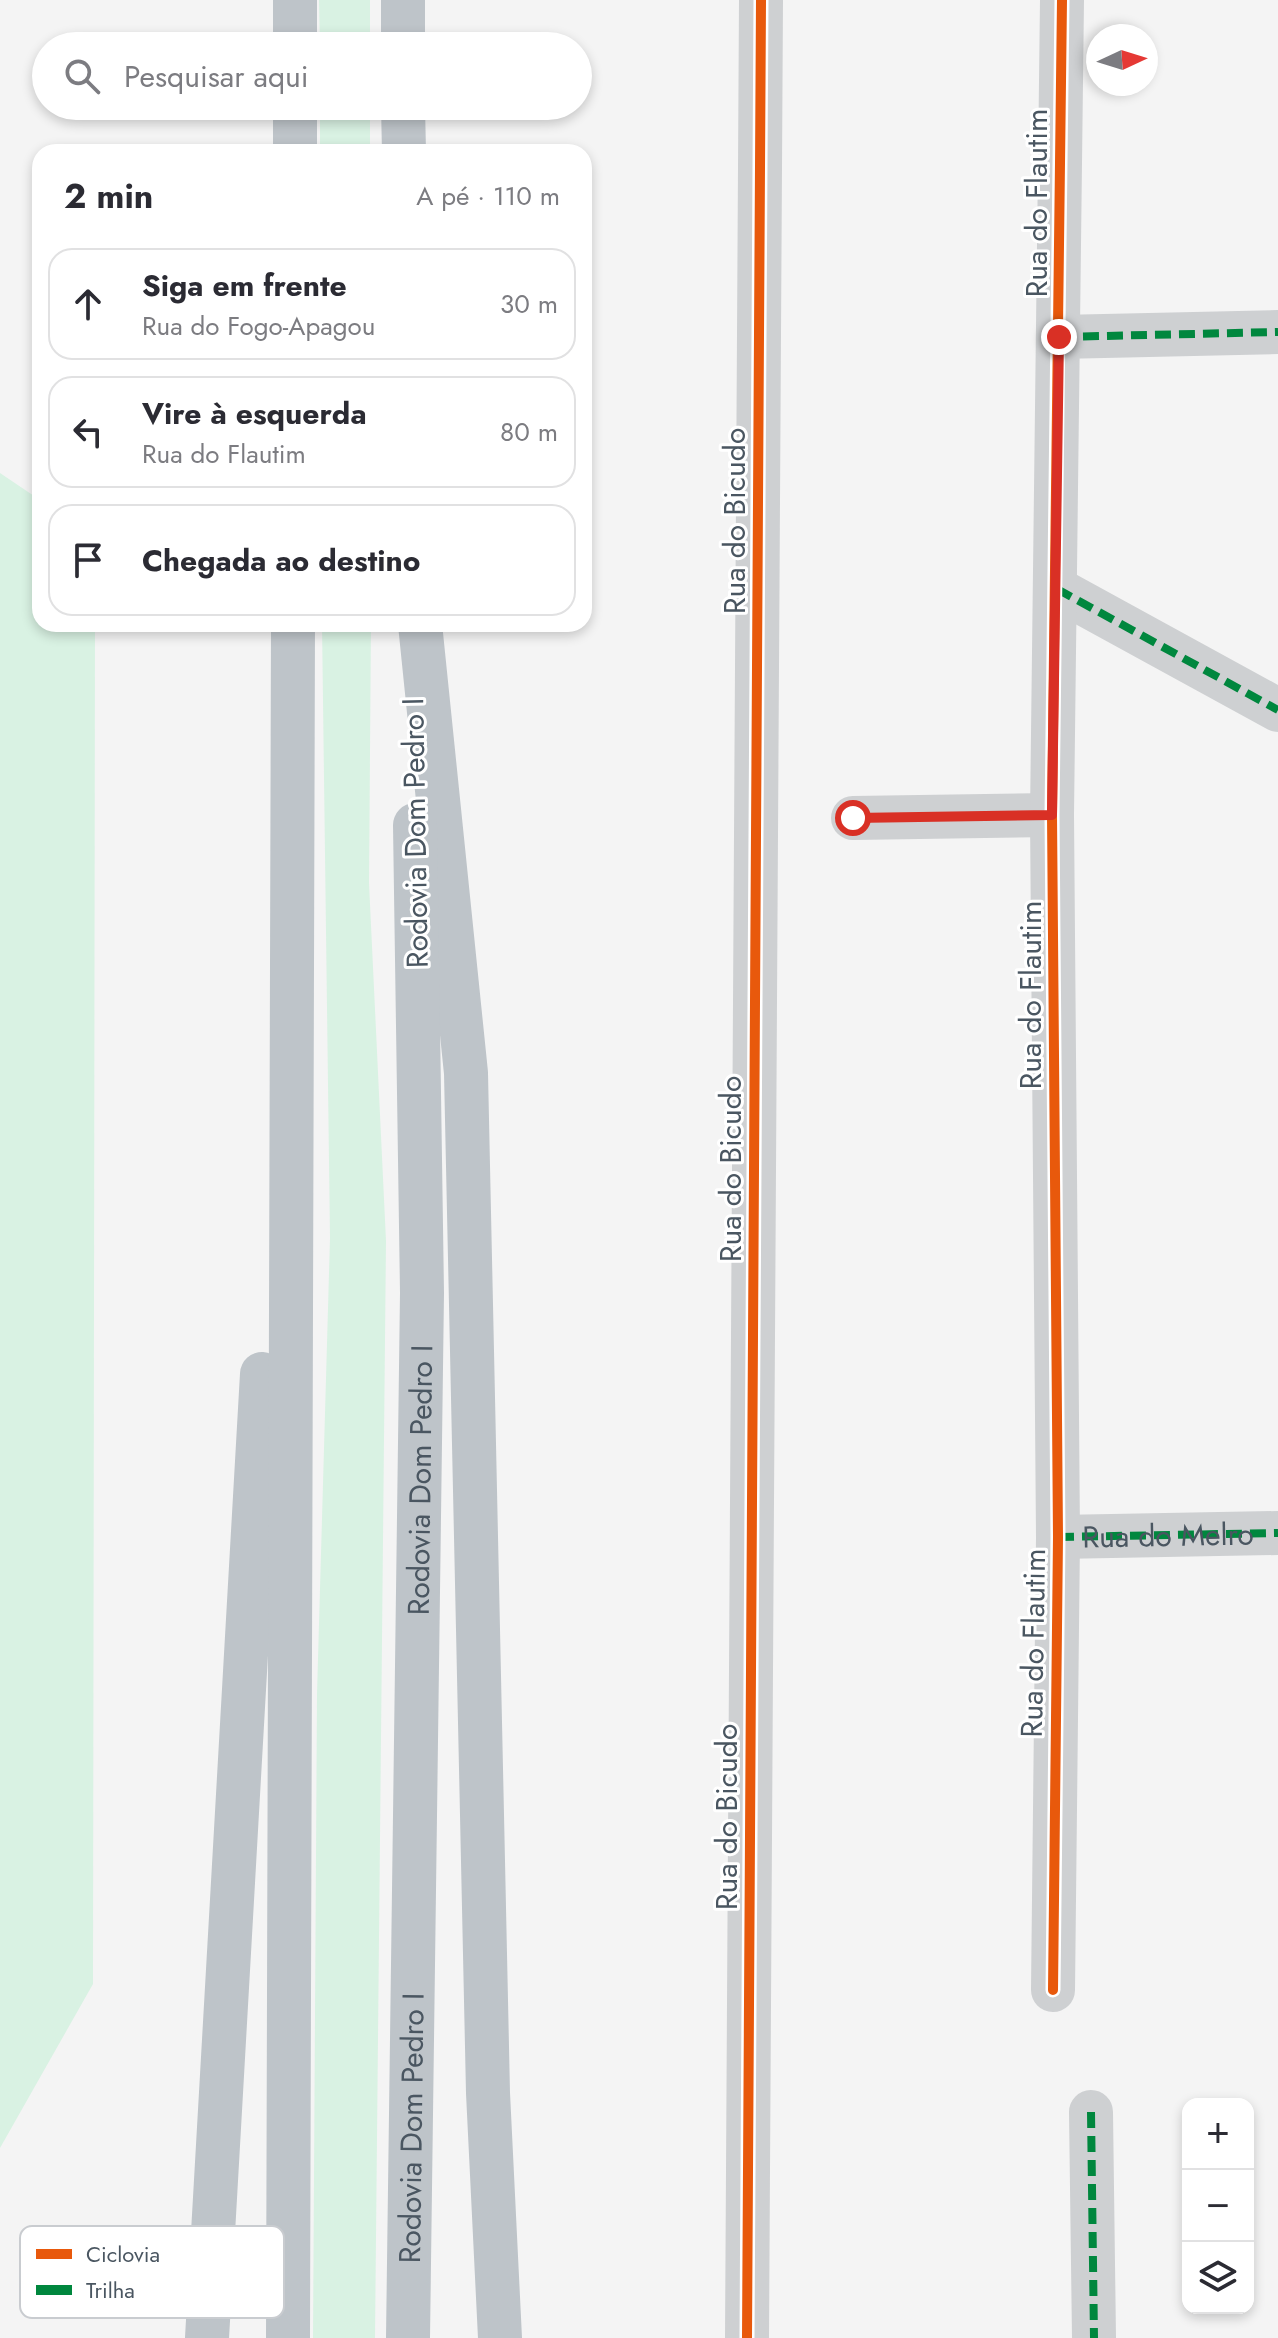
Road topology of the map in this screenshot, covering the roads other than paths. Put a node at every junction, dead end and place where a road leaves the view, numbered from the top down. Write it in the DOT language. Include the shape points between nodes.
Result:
graph roads {
  1 [pos="295,0"];
  2 [pos="403,0"];
  3 [pos="761,0"];
  4 [pos="1062,0"];
  5 [pos="295,32"];
  6 [pos="403,32"];
  7 [pos="295,120"];
  8 [pos="403,120"];
  9 [pos="295,144"];
  10 [pos="404,144"];
  11 [pos="1278,332"];
  12 [pos="1059,337"];
  13 [pos="1057,589"];
  14 [pos="293,632"];
  15 [pos="412,632"];
  16 [pos="421,632"];
  17 [pos="1278,710"];
  18 [pos="1052,815"];
  19 [pos="853,818"];
  20 [pos="290,920"];
  21 [pos="1278,1533"];
  22 [pos="1058,1537"];
  23 [pos="1053,1990"];
  24 [pos="1091,2112"];
  25 [pos="214,2226"];
  26 [pos="208,2318"];
  27 [pos="207,2338"];
  28 [pos="288,2338"];
  29 [pos="408,2338"];
  30 [pos="500,2338"];
  31 [pos="747,2338"];
  32 [pos="1094,2338"];
  1 -- 5 [label="highway"];
  2 -- 6 [label="highway"];
  3 -- 31 [label="street, Rua do Bicudo"];
  4 -- 12 [label="street, Rua do Flautim"];
  7 -- 9 [label="highway"];
  8 -- 10 [label="highway"];
  11 -- 12 [label="street"];
  12 -- 13 [label="street, Rua do Flautim"];
  13 -- 17 [label="street"];
  13 -- 18 [label="street, Rua do Flautim"];
  14 -- 20 [label="highway"];
  15 -- 29 [label="highway, Rodovia Dom Pedro I" via="422,1293"];
  16 -- 30 [label="highway" via="466,1073 488,2093"];
  18 -- 19 [label="street"];
  18 -- 22 [label="street, Rua do Flautim"];
  20 -- 25 [label="highway"];
  20 -- 28 [label="highway"];
  21 -- 22 [label="street, Rua do Melro"];
  22 -- 23 [label="street, Rua do Flautim"];
  24 -- 32 [label="street"];
  26 -- 27 [label="highway"];
}
